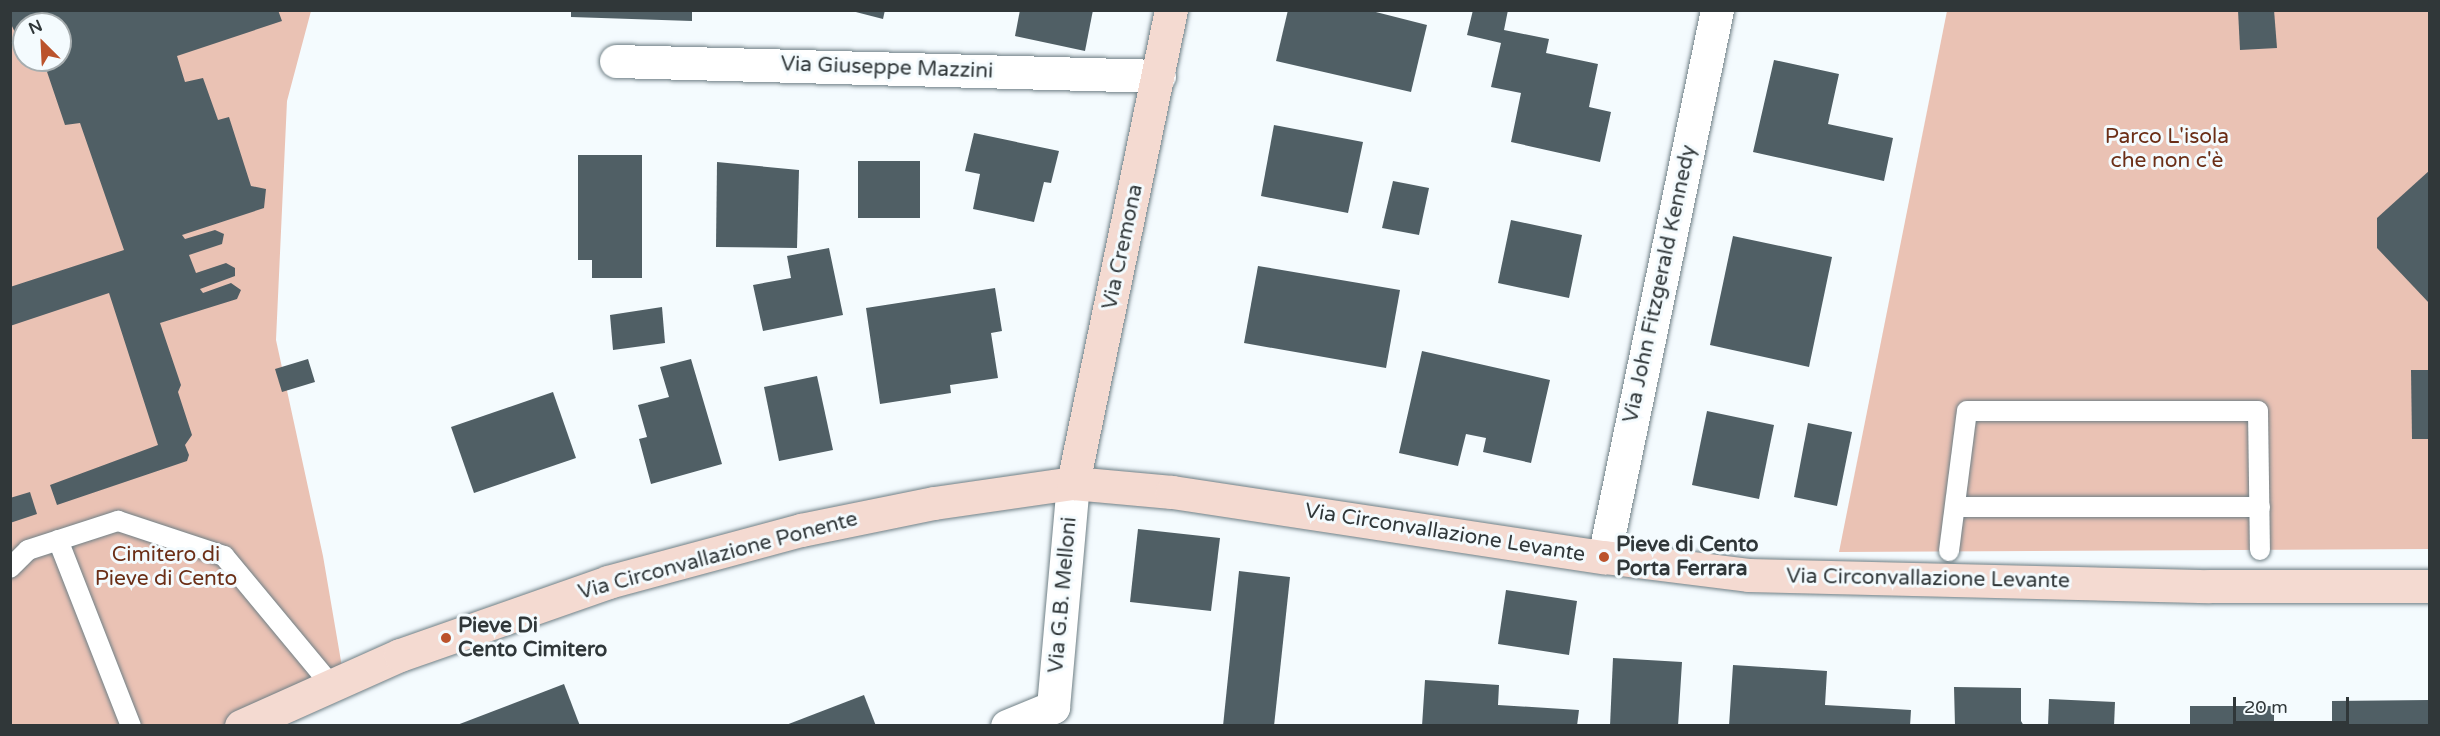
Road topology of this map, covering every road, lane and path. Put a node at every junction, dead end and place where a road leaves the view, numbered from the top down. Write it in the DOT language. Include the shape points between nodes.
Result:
graph roads {
  1 [pos="1171,10"];
  2 [pos="1717,10"];
  3 [pos="616,61"];
  4 [pos="1159,76"];
  5 [pos="1073,483"];
  6 [pos="1955,507"];
  7 [pos="2260,507"];
  8 [pos="58,540"];
  9 [pos="2260,550"];
  10 [pos="1949,551"];
  11 [pos="1604,557"];
  12 [pos="10,568"];
  13 [pos="2430,586"];
  14 [pos="331,685"];
  15 [pos="1060,716"];
  16 [pos="131,726"];
  17 [pos="241,726"];
  18 [pos="1007,726"];
  1 -- 4 [label="main road, Via Cremona"];
  2 -- 11 [label="street, Via John Fitzgerald Kennedy"];
  3 -- 4 [label="street, Via Giuseppe Mazzini"];
  4 -- 5 [label="main road, Via Cremona"];
  5 -- 11 [label="main road, Via Circonvallazione Levante" via="1172,492"];
  5 -- 14 [label="main road, Via Circonvallazione Ponente" via="934,503 801,530 608,582 400,655"];
  5 -- 15 [label="street, Via G.B. Melloni"];
  6 -- 7 [label="lane"];
  6 -- 7 [label="lane" via="1967,411 2258,411"];
  6 -- 10 [label="lane"];
  7 -- 9 [label="lane"];
  8 -- 12 [label="lane" via="28,550"];
  8 -- 14 [label="lane" via="118,521 224,556"];
  8 -- 16 [label="lane"];
  11 -- 13 [label="main road, Via Circonvallazione Levante" via="1748,575 2197,586"];
  14 -- 17 [label="main road, Via Circonvallazione Ponente"];
  15 -- 18 [label="street"];
}
